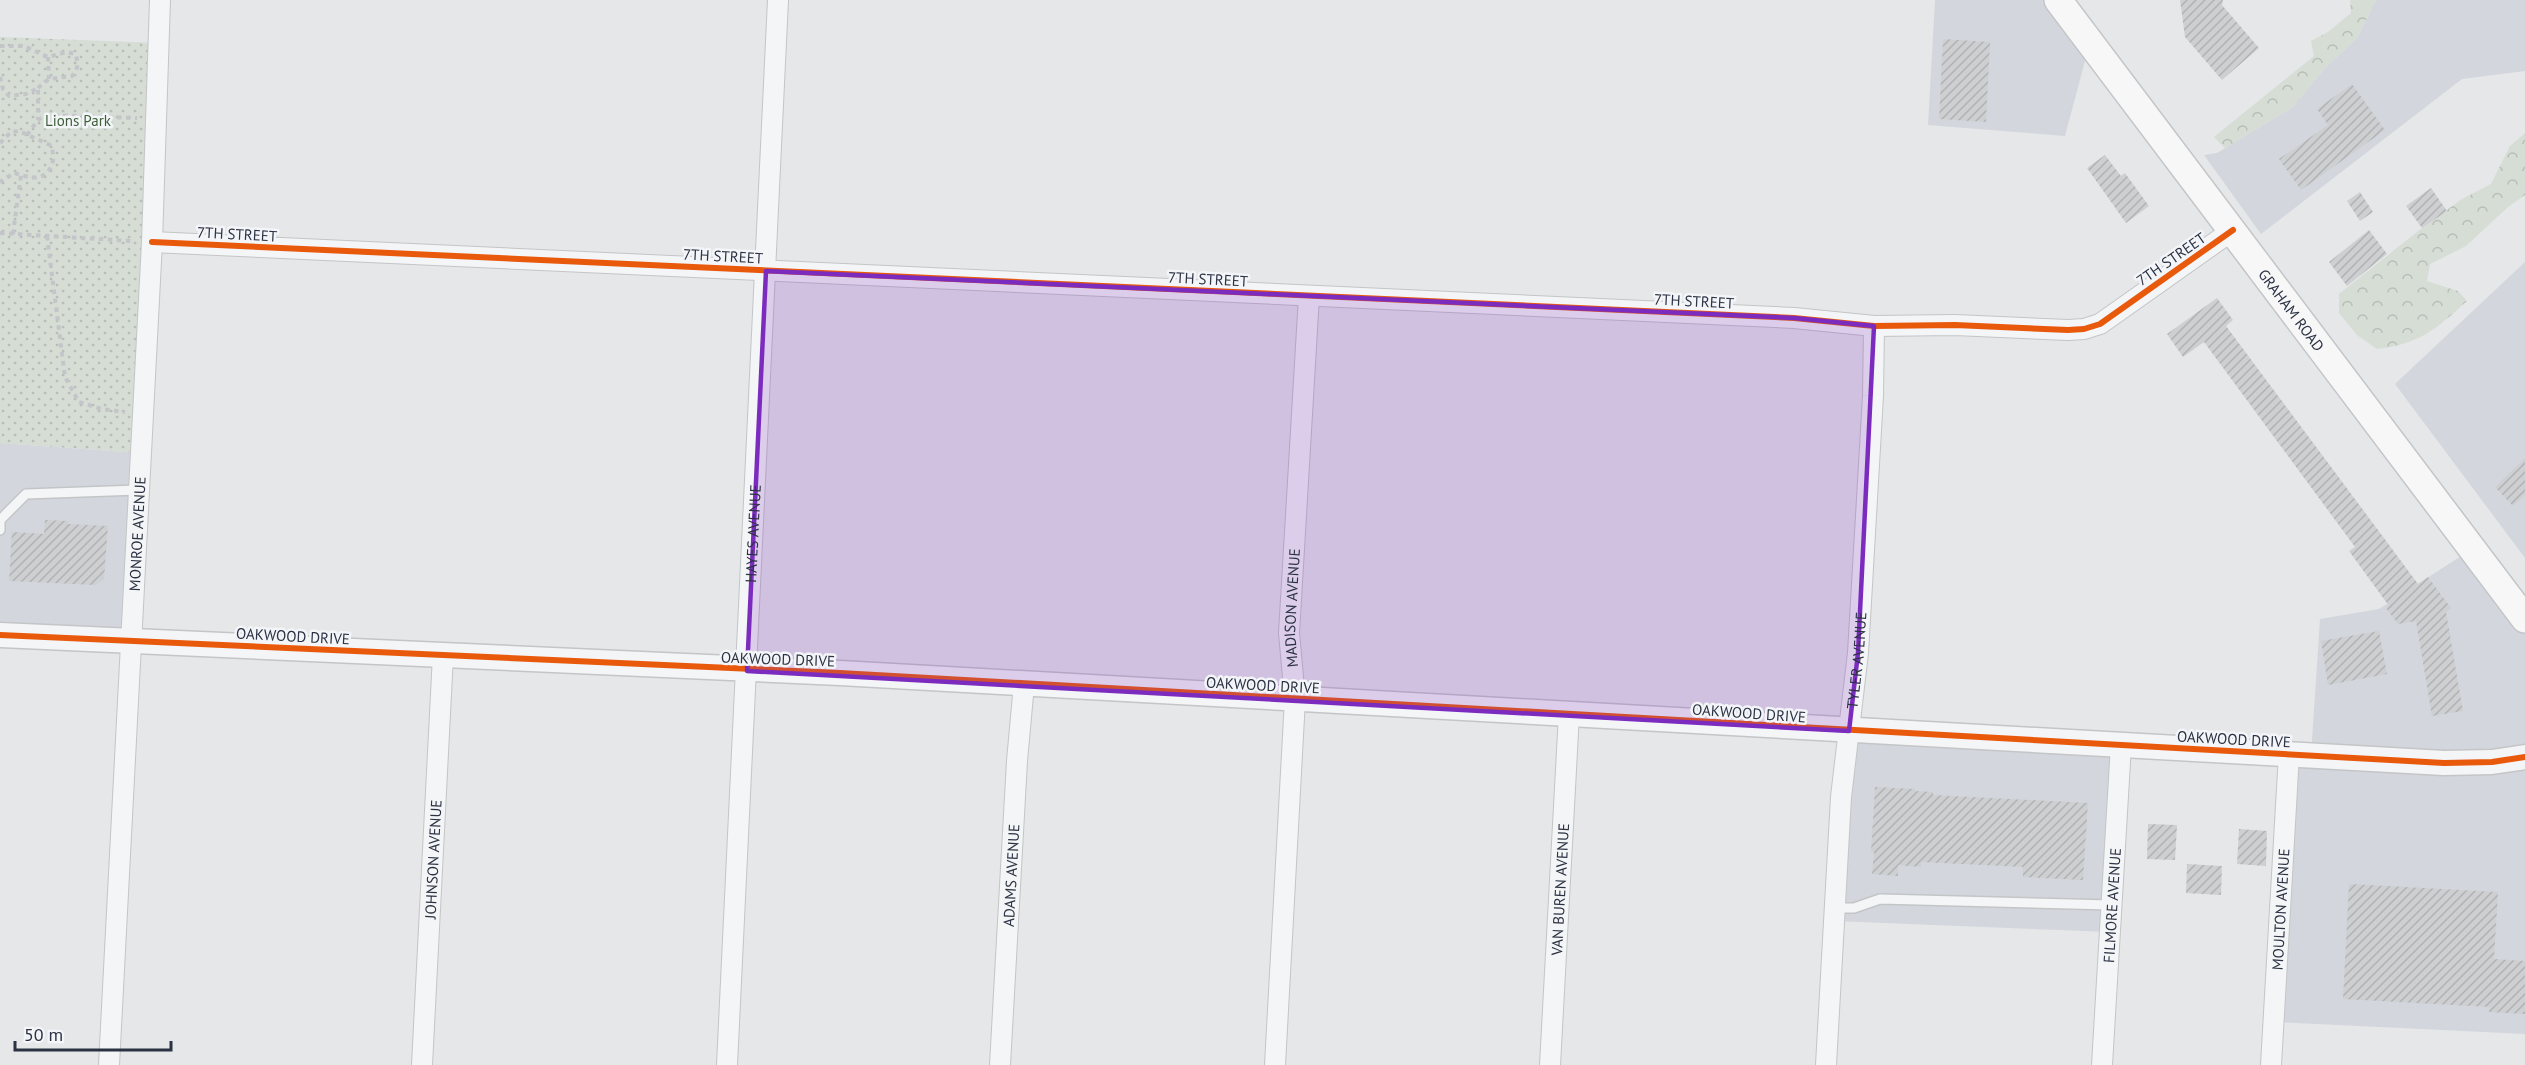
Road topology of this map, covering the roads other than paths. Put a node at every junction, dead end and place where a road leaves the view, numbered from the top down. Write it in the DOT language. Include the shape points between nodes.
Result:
graph roads {
  1 [pos="160,0"];
  2 [pos="778,0"];
  3 [pos="2058,0"];
  4 [pos="2233,230"];
  5 [pos="152,242"];
  6 [pos="766,271"];
  7 [pos="1309,296"];
  8 [pos="1874,326"];
  9 [pos="138,490"];
  10 [pos="0,530"];
  11 [pos="2525,619"];
  12 [pos="0,635"];
  13 [pos="131,641"];
  14 [pos="443,655"];
  15 [pos="747,671"];
  16 [pos="1024,684"];
  17 [pos="1295,699"];
  18 [pos="1569,714"];
  19 [pos="1850,731"];
  20 [pos="2121,745"];
  21 [pos="2289,754"];
  22 [pos="2525,757"];
  23 [pos="2110,905"];
  24 [pos="1835,908"];
  25 [pos="109,1065"];
  26 [pos="422,1065"];
  27 [pos="727,1065"];
  28 [pos="1000,1065"];
  29 [pos="1275,1065"];
  30 [pos="1551,1065"];
  31 [pos="1826,1065"];
  32 [pos="2102,1065"];
  33 [pos="2271,1065"];
  1 -- 5 [label="street, MONROE AVENUE"];
  2 -- 6 [label="street, HAYES AVENUE"];
  3 -- 4 [label="main road, GRAHAM ROAD"];
  4 -- 8 [label="street, 7TH STREET" via="2100,324 2084,329"];
  4 -- 11 [label="main road, GRAHAM ROAD"];
  5 -- 6 [label="street, 7TH STREET"];
  5 -- 9 [label="street, MONROE AVENUE"];
  6 -- 7 [label="street, 7TH STREET"];
  6 -- 15 [label="street, HAYES AVENUE"];
  7 -- 8 [label="street, 7TH STREET" via="1794,318"];
  7 -- 17 [label="street, MADISON AVENUE" via="1289,633"];
  8 -- 19 [label="street, TYLER AVENUE" via="1858,653"];
  9 -- 10 [label="lane" via="26,494 0,520"];
  9 -- 13 [label="street, MONROE AVENUE"];
  12 -- 13 [label="street, OAKWOOD DRIVE"];
  13 -- 14 [label="street, OAKWOOD DRIVE"];
  13 -- 25 [label="street, MONROE AVENUE"];
  14 -- 15 [label="street, OAKWOOD DRIVE"];
  14 -- 26 [label="street, JOHNSON AVENUE"];
  15 -- 16 [label="street, OAKWOOD DRIVE"];
  15 -- 27 [label="street, HAYES AVENUE"];
  16 -- 17 [label="street, OAKWOOD DRIVE"];
  16 -- 28 [label="street, ADAMS AVENUE"];
  17 -- 18 [label="street, OAKWOOD DRIVE"];
  17 -- 29 [label="street, MADISON AVENUE"];
  18 -- 19 [label="street, OAKWOOD DRIVE"];
  18 -- 30 [label="street, VAN BUREN AVENUE"];
  19 -- 20 [label="street, OAKWOOD DRIVE"];
  19 -- 24 [label="street, TYLER AVENUE" via="1841,798"];
  20 -- 21 [label="street, OAKWOOD DRIVE"];
  20 -- 23 [label="street, FILMORE AVENUE"];
  21 -- 22 [label="street, OAKWOOD DRIVE" via="2444,763"];
  21 -- 33 [label="street, MOULTON AVENUE"];
  23 -- 24 [label="lane" via="1880,899 1854,908"];
  23 -- 32 [label="street, FILMORE AVENUE"];
  24 -- 31 [label="street, TYLER AVENUE"];
}
